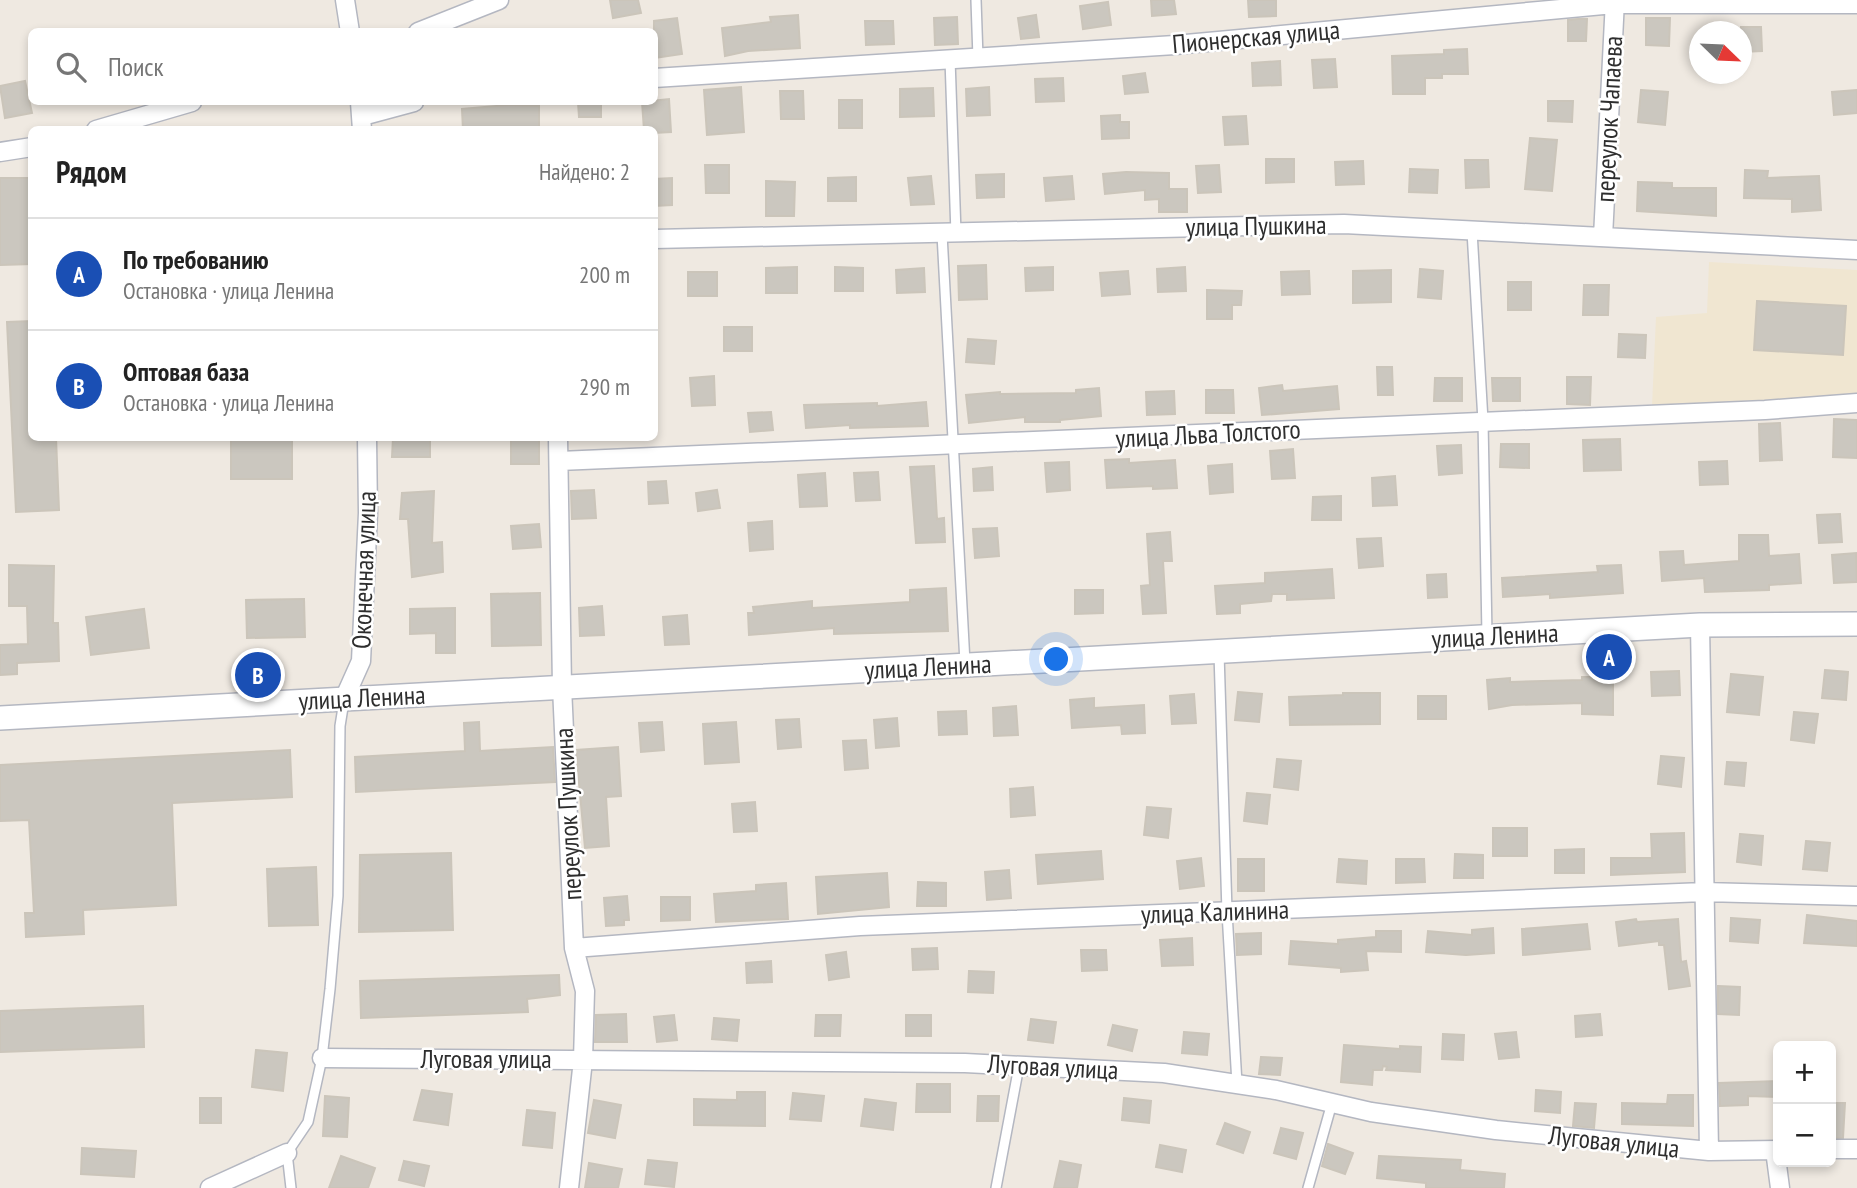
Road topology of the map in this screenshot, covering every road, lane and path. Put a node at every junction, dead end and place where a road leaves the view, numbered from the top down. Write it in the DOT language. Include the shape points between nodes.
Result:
graph roads {
  1 [pos="345,0"];
  2 [pos="499,0"];
  3 [pos="976,0"];
  4 [pos="1614,2"];
  5 [pos="475,4"];
  6 [pos="1857,4"];
  7 [pos="349,28"];
  8 [pos="426,28"];
  9 [pos="978,58"];
  10 [pos="950,60"];
  11 [pos="658,78"];
  12 [pos="182,105"];
  13 [pos="403,105"];
  14 [pos="361,116"];
  15 [pos="110,126"];
  16 [pos="28,148"];
  17 [pos="0,152"];
  18 [pos="1472,231"];
  19 [pos="949,234"];
  20 [pos="1603,237"];
  21 [pos="658,239"];
  22 [pos="1857,250"];
  23 [pos="1857,403"];
  24 [pos="1483,421"];
  25 [pos="367,441"];
  26 [pos="558,441"];
  27 [pos="954,445"];
  28 [pos="559,460"];
  29 [pos="1857,624"];
  30 [pos="1700,625"];
  31 [pos="1487,636"];
  32 [pos="1219,651"];
  33 [pos="965,665"];
  34 [pos="562,687"];
  35 [pos="344,699"];
  36 [pos="0,718"];
  37 [pos="1704,892"];
  38 [pos="1857,896"];
  39 [pos="1227,912"];
  40 [pos="575,948"];
  41 [pos="322,1058"];
  42 [pos="583,1060"];
  43 [pos="1019,1066"];
  44 [pos="1237,1083"];
  45 [pos="1332,1103"];
  46 [pos="1836,1149"];
  47 [pos="1857,1149"];
  48 [pos="1773,1150"];
  49 [pos="1709,1151"];
  50 [pos="287,1153"];
  51 [pos="1778,1167"];
  52 [pos="210,1188"];
  53 [pos="291,1188"];
  54 [pos="569,1188"];
  55 [pos="996,1188"];
  56 [pos="1307,1188"];
  57 [pos="1780,1188"];
  1 -- 7 [label="street"];
  2 -- 5 [label="street"];
  3 -- 9 [label="lane"];
  4 -- 6 [label="street, Пионерская улица"];
  4 -- 9 [label="street, Пионерская улица" via="1175,45"];
  4 -- 20 [label="street, переулок Чапаева"];
  5 -- 8 [label="street"];
  9 -- 10 [label="street, Пионерская улица"];
  10 -- 11 [label="street, Пионерская улица"];
  10 -- 19 [label="lane"];
  12 -- 15 [label="street"];
  13 -- 14 [label="street"];
  16 -- 17 [label="street"];
  18 -- 19 [label="street, улица Пушкина" via="1344,224"];
  18 -- 20 [label="street, улица Пушкина"];
  18 -- 24 [label="lane"];
  19 -- 21 [label="street, улица Пушкина"];
  19 -- 27 [label="lane"];
  20 -- 22 [label="street, улица Пушкина"];
  23 -- 24 [label="street, улица Льва Толстого"];
  24 -- 27 [label="street, улица Льва Толстого"];
  24 -- 31 [label="lane"];
  25 -- 35 [label="street, Оконечная улица" via="361,661"];
  26 -- 28 [label="street, переулок Пушкина"];
  27 -- 28 [label="street, улица Льва Толстого"];
  27 -- 33 [label="lane"];
  28 -- 34 [label="street, переулок Пушкина"];
  29 -- 30 [label="street, улица Ленина"];
  30 -- 31 [label="street, улица Ленина"];
  30 -- 37 [label="street"];
  31 -- 32 [label="street, улица Ленина"];
  32 -- 33 [label="street, улица Ленина"];
  32 -- 39 [label="lane"];
  33 -- 34 [label="street, улица Ленина"];
  34 -- 35 [label="street, улица Ленина"];
  34 -- 40 [label="street, переулок Пушкина"];
  35 -- 36 [label="street, улица Ленина"];
  35 -- 41 [label="lane" via="338,896"];
  37 -- 38 [label="street, улица Калинина"];
  37 -- 39 [label="street, улица Калинина"];
  37 -- 49 [label="street"];
  39 -- 40 [label="street, улица Калинина" via="860,926"];
  39 -- 44 [label="lane"];
  40 -- 42 [label="street, переулок Пушкина" via="585,991"];
  41 -- 42 [label="street, Луговая улица"];
  41 -- 50 [label="lane" via="308,1122"];
  42 -- 43 [label="street, Луговая улица"];
  42 -- 54 [label="street, переулок Пушкина"];
  43 -- 44 [label="street, Луговая улица" via="1164,1073"];
  43 -- 55 [label="lane"];
  44 -- 45 [label="street, Луговая улица"];
  45 -- 49 [label="street, Луговая улица" via="1496,1130"];
  45 -- 56 [label="lane"];
  46 -- 47 [label="street"];
  48 -- 49 [label="street, Луговая улица"];
  50 -- 52 [label="street"];
  50 -- 53 [label="lane"];
  51 -- 57 [label="street"];
}
